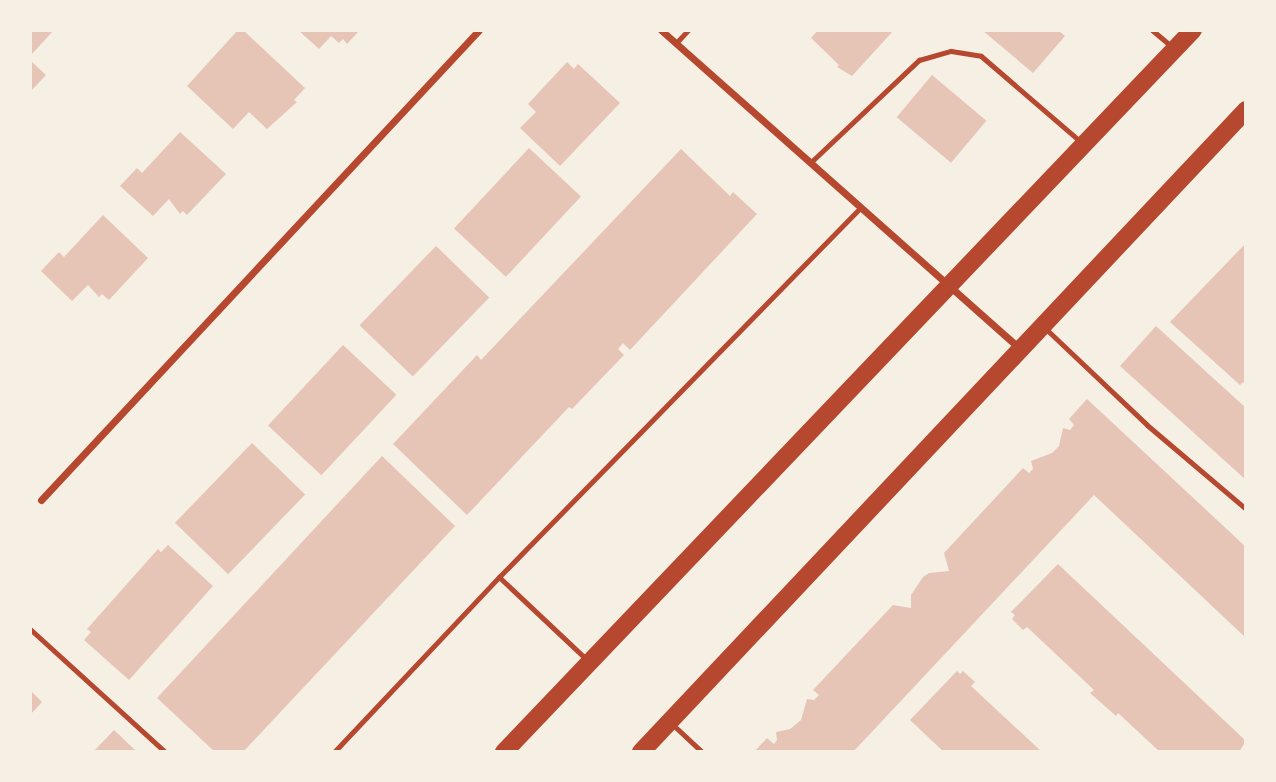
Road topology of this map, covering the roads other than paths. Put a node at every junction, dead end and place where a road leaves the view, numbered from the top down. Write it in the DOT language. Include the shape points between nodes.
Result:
graph roads {
  1 [pos="479,30"];
  2 [pos="661,30"];
  3 [pos="688,30"];
  4 [pos="1152,30"];
  5 [pos="1193,30"];
  6 [pos="676,43"];
  7 [pos="1175,48"];
  8 [pos="1246,110"];
  9 [pos="1083,144"];
  10 [pos="811,162"];
  11 [pos="860,208"];
  12 [pos="951,286"];
  13 [pos="1043,326"];
  14 [pos="1020,349"];
  15 [pos="41,500"];
  16 [pos="1246,509"];
  17 [pos="499,577"];
  18 [pos="30,629"];
  19 [pos="589,662"];
  20 [pos="669,722"];
  21 [pos="165,752"];
  22 [pos="334,752"];
  23 [pos="504,752"];
  24 [pos="641,752"];
  25 [pos="702,752"];
  1 -- 15 [label="street"];
  2 -- 6 [label="street"];
  3 -- 6 [label="lane"];
  4 -- 7 [label="lane"];
  5 -- 7 [label="main road"];
  6 -- 10 [label="street"];
  7 -- 9 [label="main road"];
  8 -- 13 [label="main road"];
  9 -- 10 [label="lane" via="981,56 951,51 919,60"];
  9 -- 12 [label="main road"];
  10 -- 11 [label="street"];
  11 -- 12 [label="street"];
  11 -- 17 [label="lane"];
  12 -- 14 [label="street"];
  12 -- 19 [label="main road"];
  13 -- 14 [label="main road"];
  13 -- 16 [label="lane" via="1147,425"];
  14 -- 20 [label="main road"];
  17 -- 19 [label="lane"];
  17 -- 22 [label="lane"];
  18 -- 21 [label="lane"];
  19 -- 23 [label="main road"];
  20 -- 24 [label="main road"];
  20 -- 25 [label="lane"];
}
